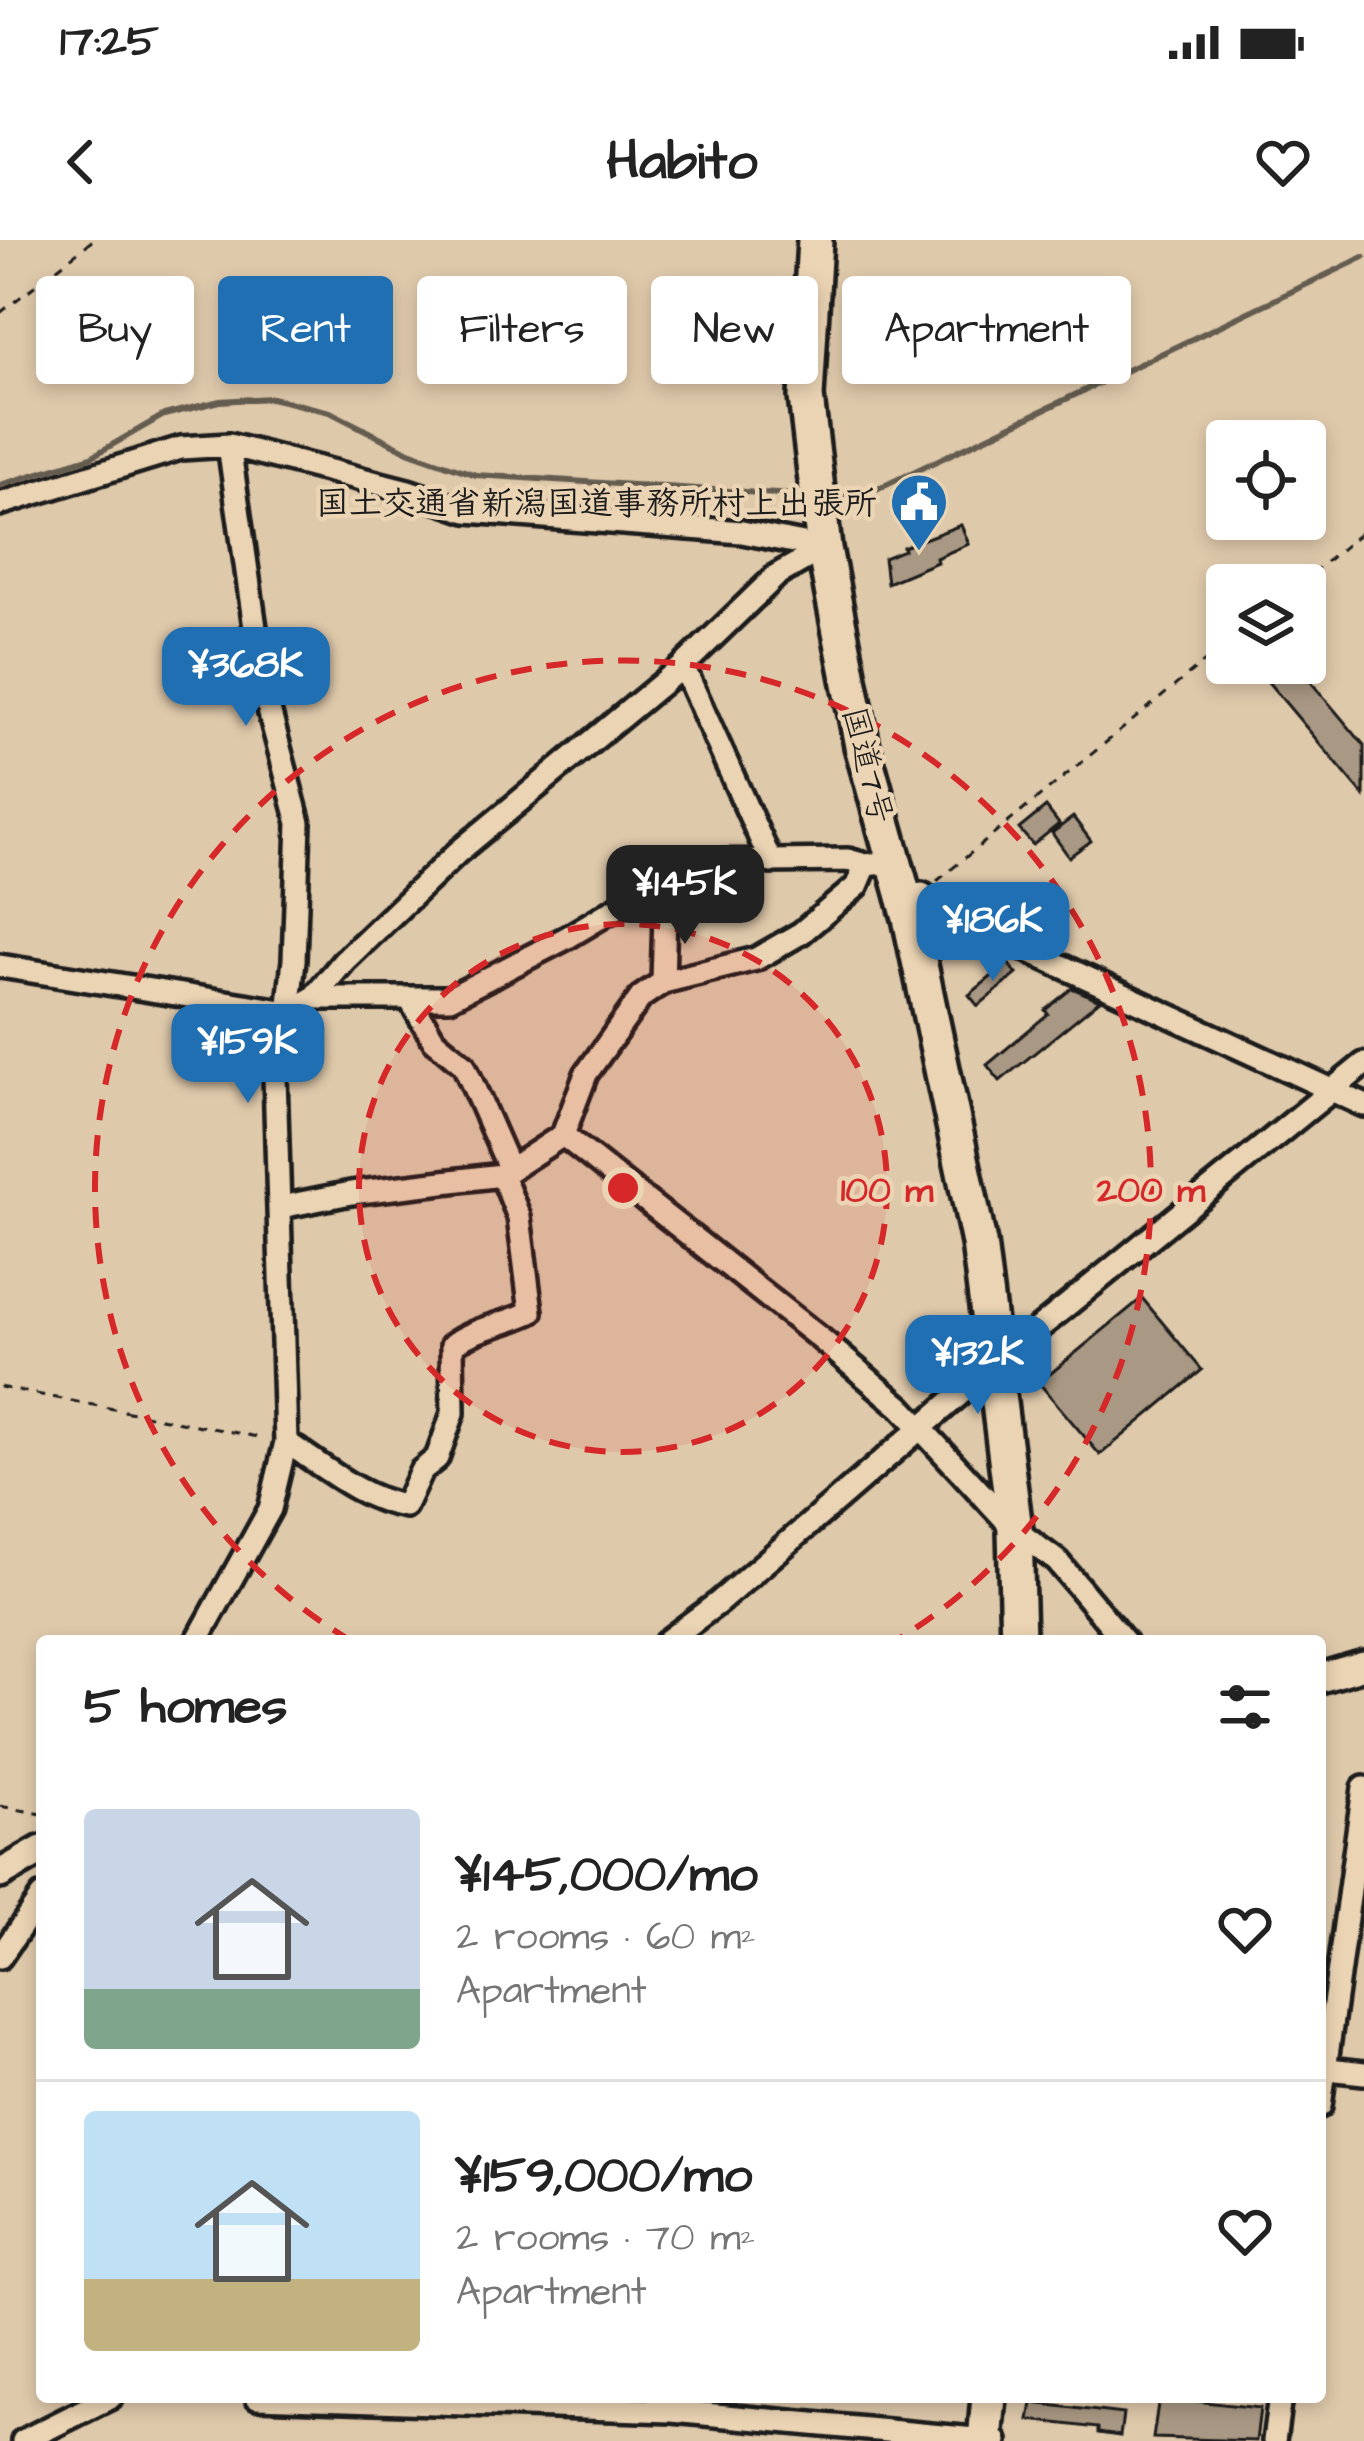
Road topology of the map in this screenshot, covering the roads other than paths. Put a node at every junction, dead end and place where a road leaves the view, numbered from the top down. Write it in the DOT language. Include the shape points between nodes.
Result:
graph roads {
  1 [pos="815,240"];
  2 [pos="229,445"];
  3 [pos="0,504"];
  4 [pos="824,548"];
  5 [pos="683,666"];
  6 [pos="771,862"];
  7 [pos="880,864"];
  8 [pos="666,880"];
  9 [pos="912,896"];
  10 [pos="0,966"];
  11 [pos="663,982"];
  12 [pos="313,998"];
  13 [pos="410,998"];
  14 [pos="288,1012"];
  15 [pos="1364,1064"];
  16 [pos="1332,1089"];
  17 [pos="1364,1106"];
  18 [pos="563,1135"];
  19 [pos="506,1173"];
  20 [pos="281,1207"];
  21 [pos="996,1363"];
  22 [pos="921,1428"];
  23 [pos="286,1442"];
  24 [pos="1016,1530"];
  25 [pos="200,1635"];
  26 [pos="675,1635"];
  27 [pos="1018,1635"];
  28 [pos="1119,1635"];
  29 [pos="1364,1665"];
  30 [pos="1326,1676"];
  31 [pos="1364,1788"];
  32 [pos="36,1853"];
  33 [pos="0,1874"];
  34 [pos="36,1905"];
  35 [pos="0,1957"];
  36 [pos="1326,2048"];
  37 [pos="1326,2068"];
  38 [pos="1364,2073"];
  39 [pos="99,2403"];
  40 [pos="435,2403"];
  41 [pos="988,2403"];
  42 [pos="1279,2403"];
  43 [pos="985,2440"];
  44 [pos="22,2441"];
  45 [pos="997,2441"];
  46 [pos="1274,2441"];
  1 -- 4 [label="highway, 国道7号" via="806,397"];
  2 -- 3 [label="street" via="181,448"];
  2 -- 4 [label="street" via="467,511 742,532"];
  2 -- 14 [label="street" via="264,691 299,823"];
  4 -- 5 [label="street" via="777,575"];
  4 -- 7 [label="highway, 国道7号"];
  5 -- 6 [label="street"];
  5 -- 12 [label="street" via="458,852"];
  6 -- 7 [label="street"];
  6 -- 8 [label="street" via="693,862"];
  7 -- 9 [label="highway, 国道7号"];
  7 -- 11 [label="street" via="801,933 756,959"];
  8 -- 11 [label="street"];
  8 -- 13 [label="street" via="450,998"];
  9 -- 16 [label="street"];
  9 -- 21 [label="highway, 国道7号"];
  10 -- 14 [label="street"];
  11 -- 18 [label="street" via="641,997 586,1074"];
  12 -- 13 [label="street"];
  12 -- 14 [label="street"];
  13 -- 19 [label="street" via="434,1040 464,1066"];
  14 -- 20 [label="street" via="274,1076"];
  15 -- 16 [label="street"];
  16 -- 17 [label="street"];
  16 -- 21 [label="street"];
  18 -- 19 [label="street"];
  18 -- 22 [label="street"];
  19 -- 20 [label="street"];
  19 -- 23 [label="street" via="531,1312 452,1345 453,1413 437,1458 405,1506 387,1504"];
  20 -- 23 [label="street"];
  21 -- 22 [label="street"];
  21 -- 24 [label="highway, 国道7号"];
  22 -- 24 [label="street"];
  22 -- 26 [label="street"];
  23 -- 25 [label="street" via="270,1509"];
  24 -- 27 [label="highway, 国道7号"];
  24 -- 28 [label="street" via="1057,1561"];
  29 -- 30 [label="main road"];
  31 -- 36 [label="street"];
  32 -- 33 [label="main road"];
  34 -- 35 [label="street"];
  37 -- 38 [label="street"];
  39 -- 44 [label="street"];
  40 -- 43 [label="street" via="672,2411"];
  41 -- 43 [label="highway"];
  42 -- 46 [label="street"];
  43 -- 45 [label="street"];
}
